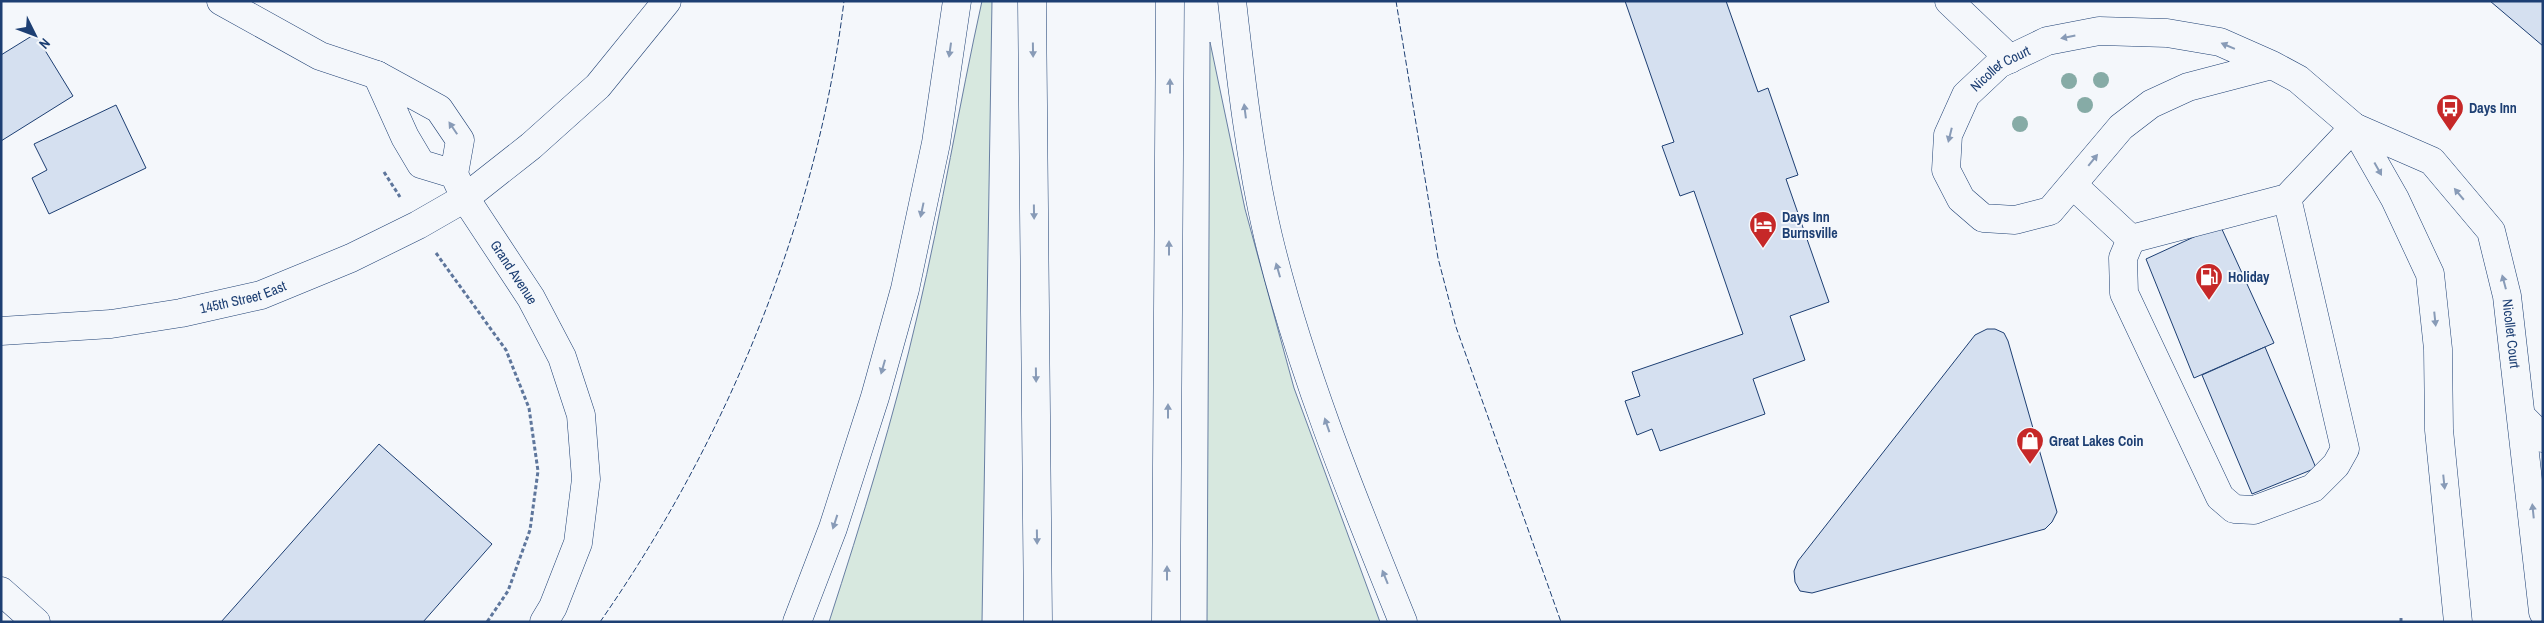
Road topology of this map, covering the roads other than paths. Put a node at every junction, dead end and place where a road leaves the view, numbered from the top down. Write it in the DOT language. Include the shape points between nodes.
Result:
graph roads {
  1 [pos="221,1"];
  2 [pos="667,1"];
  3 [pos="957,1"];
  4 [pos="1032,1"];
  5 [pos="1170,1"];
  6 [pos="1232,1"];
  7 [pos="1949,1"];
  8 [pos="2010,59"];
  9 [pos="2272,65"];
  10 [pos="377,75"];
  11 [pos="2354,127"];
  12 [pos="2073,185"];
  13 [pos="460,186"];
  14 [pos="2288,198"];
  15 [pos="2131,239"];
  16 [pos="1,331"];
  17 [pos="2522,417"];
  18 [pos="2543,438"];
  19 [pos="1,591"];
  20 [pos="2543,612"];
  21 [pos="36,622"];
  22 [pos="544,622"];
  23 [pos="797,622"];
  24 [pos="1038,622"];
  25 [pos="1166,622"];
  26 [pos="1403,622"];
  27 [pos="2458,622"];
  1 -- 10 [label="main road" via="320,56"];
  2 -- 13 [label="main road" via="598,86 531,146"];
  3 -- 23 [label="main road, one-way" via="936,143 905,289 836,518"];
  4 -- 24 [label="main road, one-way"];
  25 -- 5 [label="main road, one-way"];
  26 -- 6 [label="main road, one-way" via="1347,484 1303,356 1269,237 1247,133"];
  7 -- 8 [label="main road"];
  9 -- 8 [label="main road, Nicollet Court, one-way" via="2220,42 2148,32 2099,31 2047,41"];
  8 -- 12 [label="main road, Nicollet Court, one-way" via="1998,64 1966,95 1948,135 1946,170 1961,198 1983,218 2014,220 2050,212"];
  9 -- 11 [label="main road, Nicollet Court" via="2298,79"];
  12 -- 9 [label="main road, Nicollet Court, one-way" via="2121,127 2152,104 2188,87"];
  10 -- 13 [label="main road" via="421,164"];
  13 -- 10 [label="main road, one-way" via="460,140 439,109"];
  11 -- 14 [label="main road"];
  17 -- 11 [label="main road, Nicollet Court, one-way" via="2507,296 2490,231 2432,161"];
  11 -- 27 [label="main road, Nicollet Court, one-way" via="2395,199 2430,274 2438,350 2439,430"];
  12 -- 15 [label="main road"];
  13 -- 16 [label="main road, 145th Street East" via="418,225 351,258 261,294 181,313 111,324"];
  13 -- 22 [label="main road, Grand Avenue" via="531,298 562,357 581,415 586,479 578,543"];
  14 -- 15 [label="main road"];
  14 -- 15 [label="main road" via="2346,449 2336,466 2313,488 2254,510 2234,509 2220,497 2124,293 2123,258"];
  17 -- 18 [label="main road"];
  20 -- 17 [label="main road, Nicollet Court, one-way"];
  19 -- 21 [label="main road"];
}
